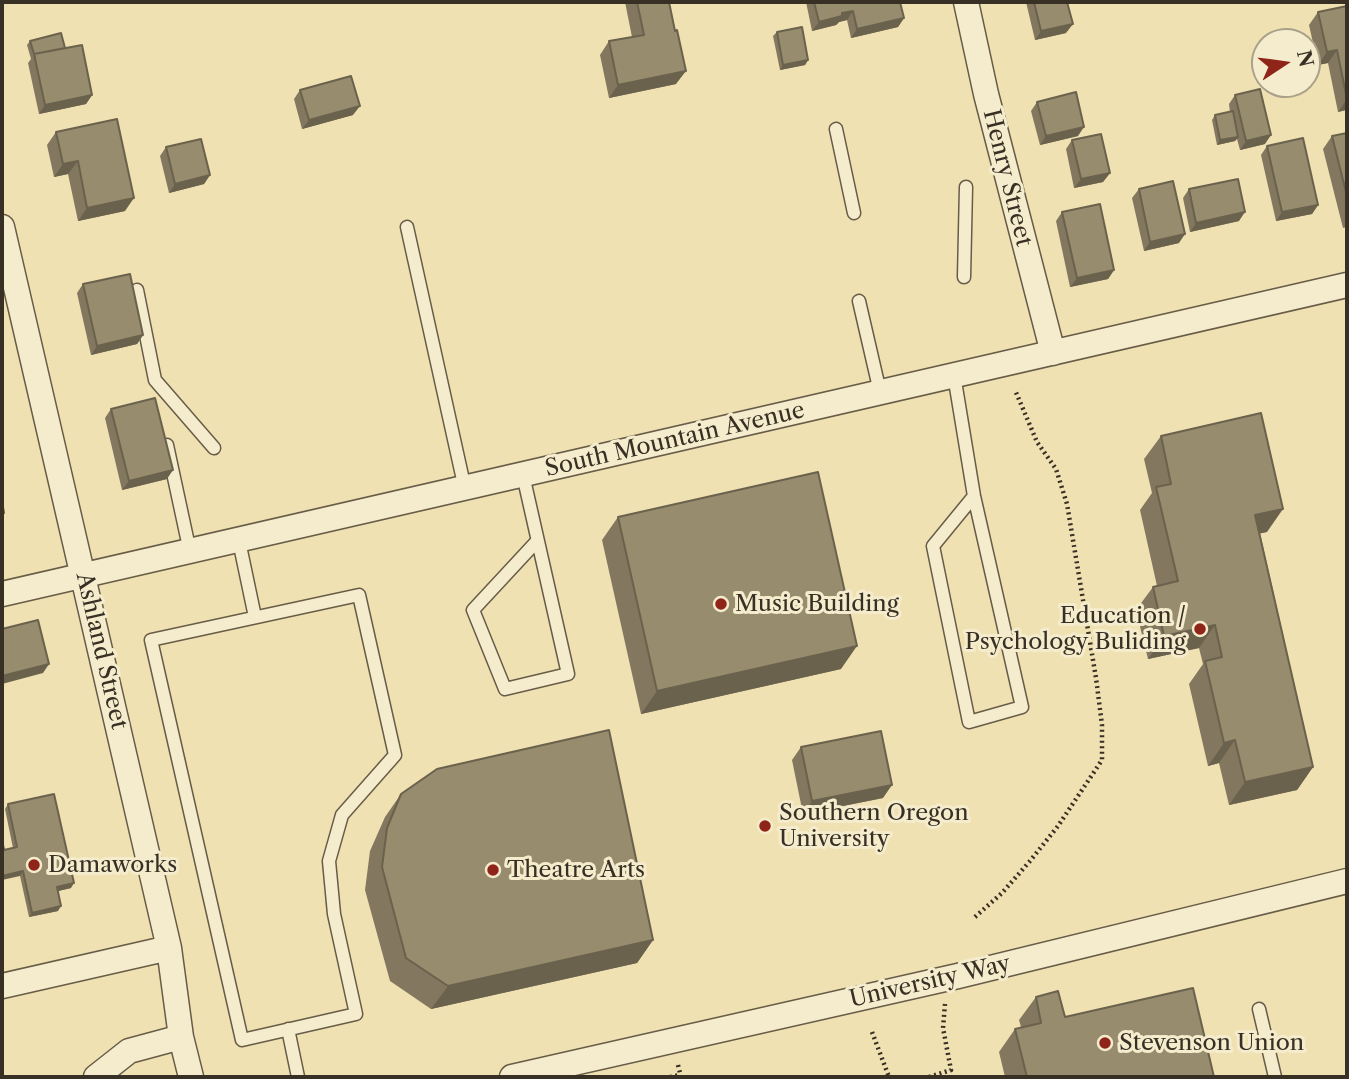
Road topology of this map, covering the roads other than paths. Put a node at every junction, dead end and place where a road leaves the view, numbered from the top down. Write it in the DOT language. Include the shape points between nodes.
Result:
graph roads {
  1 [pos="965,2"];
  2 [pos="836,129"];
  3 [pos="966,187"];
  4 [pos="855,213"];
  5 [pos="2,227"];
  6 [pos="407,227"];
  7 [pos="964,277"];
  8 [pos="1347,285"];
  9 [pos="136,290"];
  10 [pos="10,301"];
  11 [pos="859,301"];
  12 [pos="1053,353"];
  13 [pos="954,375"];
  14 [pos="880,393"];
  15 [pos="167,444"];
  16 [pos="214,448"];
  17 [pos="523,475"];
  18 [pos="465,489"];
  19 [pos="974,496"];
  20 [pos="239,541"];
  21 [pos="537,541"];
  22 [pos="190,552"];
  23 [pos="84,576"];
  24 [pos="2,594"];
  25 [pos="255,617"];
  26 [pos="1347,881"];
  27 [pos="169,948"];
  28 [pos="2,986"];
  29 [pos="1259,1009"];
  30 [pos="288,1029"];
  31 [pos="181,1037"];
  32 [pos="96,1077"];
  33 [pos="191,1077"];
  34 [pos="298,1077"];
  35 [pos="512,1077"];
  36 [pos="1275,1077"];
  1 -- 12 [label="street, Henry Street"];
  2 -- 4 [label="lane"];
  3 -- 7 [label="lane"];
  5 -- 10 [label="street, Ashland Street"];
  6 -- 18 [label="lane"];
  8 -- 12 [label="street, South Mountain Avenue"];
  9 -- 16 [label="lane" via="155,380"];
  10 -- 23 [label="street, Ashland Street"];
  11 -- 14 [label="lane"];
  12 -- 13 [label="street, South Mountain Avenue"];
  13 -- 14 [label="street, South Mountain Avenue"];
  13 -- 19 [label="lane"];
  14 -- 17 [label="street, South Mountain Avenue"];
  15 -- 22 [label="lane"];
  17 -- 18 [label="street, South Mountain Avenue"];
  17 -- 21 [label="lane"];
  18 -- 20 [label="street, South Mountain Avenue"];
  19 -- 19 [label="lane" via="933,546 969,722 1022,707"];
  20 -- 22 [label="street, South Mountain Avenue"];
  20 -- 25 [label="lane"];
  21 -- 21 [label="lane" via="473,610 505,689 568,674"];
  22 -- 23 [label="street, South Mountain Avenue"];
  23 -- 24 [label="street, South Mountain Avenue"];
  23 -- 27 [label="street, Ashland Street"];
  25 -- 30 [label="lane" via="150,640 242,1040"];
  25 -- 30 [label="lane" via="359,595 395,755 342,816 329,861 334,914 356,1014"];
  26 -- 35 [label="street, University Way" via="958,976"];
  27 -- 28 [label="street"];
  27 -- 31 [label="street, Ashland Street"];
  29 -- 36 [label="lane"];
  30 -- 34 [label="lane"];
  31 -- 32 [label="street" via="129,1051"];
  31 -- 33 [label="street, Ashland Street"];
}
